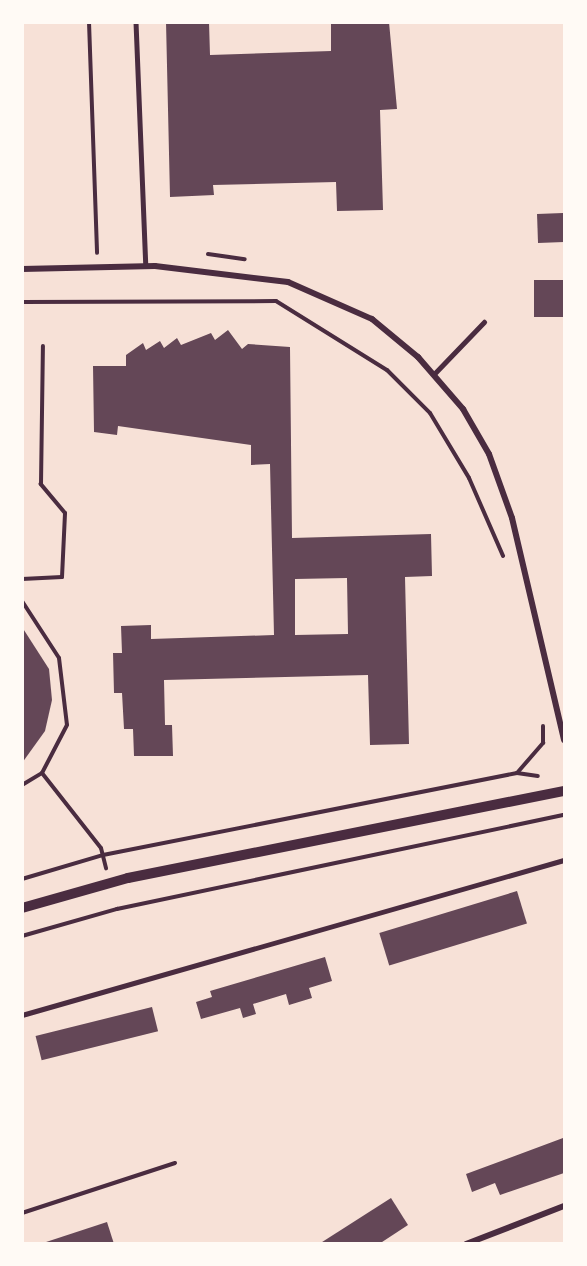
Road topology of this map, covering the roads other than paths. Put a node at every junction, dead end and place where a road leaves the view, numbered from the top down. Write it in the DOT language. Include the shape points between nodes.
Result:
graph roads {
  1 [pos="136,22"];
  2 [pos="146,266"];
  3 [pos="22,269"];
  4 [pos="484,322"];
  5 [pos="434,374"];
  6 [pos="564,740"];
  7 [pos="564,790"];
  8 [pos="564,860"];
  9 [pos="22,908"];
  10 [pos="22,1015"];
  11 [pos="564,1206"];
  12 [pos="466,1244"];
  1 -- 2 [label="lane"];
  2 -- 3 [label="street"];
  2 -- 5 [label="street" via="226,271 332,297 372,319"];
  4 -- 5 [label="lane"];
  5 -- 6 [label="street" via="463,409 489,454 512,518"];
  7 -- 9 [label="street" via="128,878"];
  8 -- 10 [label="lane"];
  11 -- 12 [label="street"];
}
